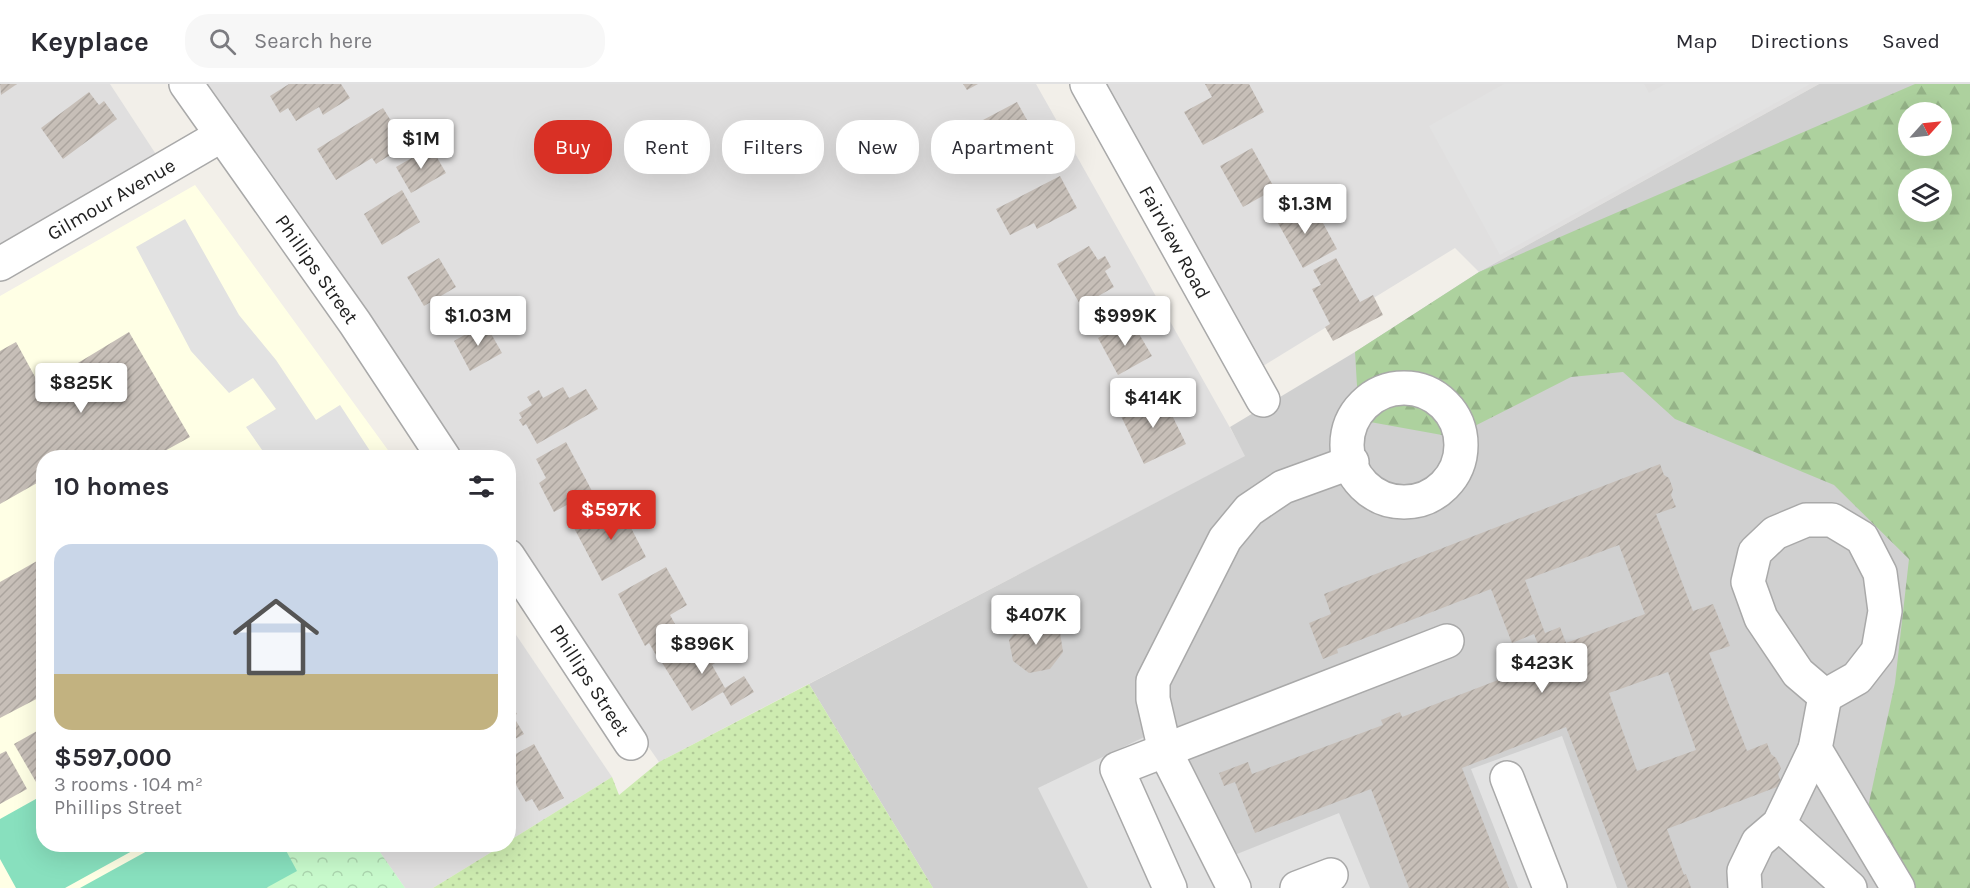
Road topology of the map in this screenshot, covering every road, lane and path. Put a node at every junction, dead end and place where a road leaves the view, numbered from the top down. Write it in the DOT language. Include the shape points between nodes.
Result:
graph roads {
  1 [pos="186,84"];
  2 [pos="1087,84"];
  3 [pos="222,135"];
  4 [pos="0,264"];
  5 [pos="1263,400"];
  6 [pos="439,450"];
  7 [pos="1352,462"];
  8 [pos="516,568"];
  9 [pos="1447,641"];
  10 [pos="1825,696"];
  11 [pos="631,743"];
  12 [pos="1815,749"];
  13 [pos="1165,751"];
  14 [pos="1507,778"];
  15 [pos="1779,824"];
  16 [pos="1331,875"];
  17 [pos="1170,888"];
  18 [pos="1234,888"];
  19 [pos="1297,888"];
  20 [pos="1550,888"];
  21 [pos="1745,888"];
  22 [pos="1850,888"];
  23 [pos="1898,888"];
  1 -- 3 [label="street, Phillips Street"];
  2 -- 5 [label="street, Fairview Road"];
  3 -- 4 [label="street, Gilmour Avenue"];
  3 -- 6 [label="street, Phillips Street" via="355,323"];
  7 -- 13 [label="street" via="1283,487 1249,510 1225,539 1153,681 1153,699"];
  8 -- 11 [label="street, Phillips Street"];
  9 -- 13 [label="street"];
  10 -- 10 [label="street" via="1857,678 1878,651 1885,611 1880,573 1862,538 1832,520 1806,520 1774,533 1755,552 1748,582 1761,618 1798,673"];
  10 -- 12 [label="street"];
  12 -- 15 [label="street"];
  12 -- 23 [label="street"];
  13 -- 17 [label="street" via="1117,770"];
  13 -- 18 [label="street"];
  14 -- 20 [label="street"];
  15 -- 21 [label="street" via="1758,842 1744,871"];
  15 -- 22 [label="street"];
  16 -- 19 [label="street"];
}
